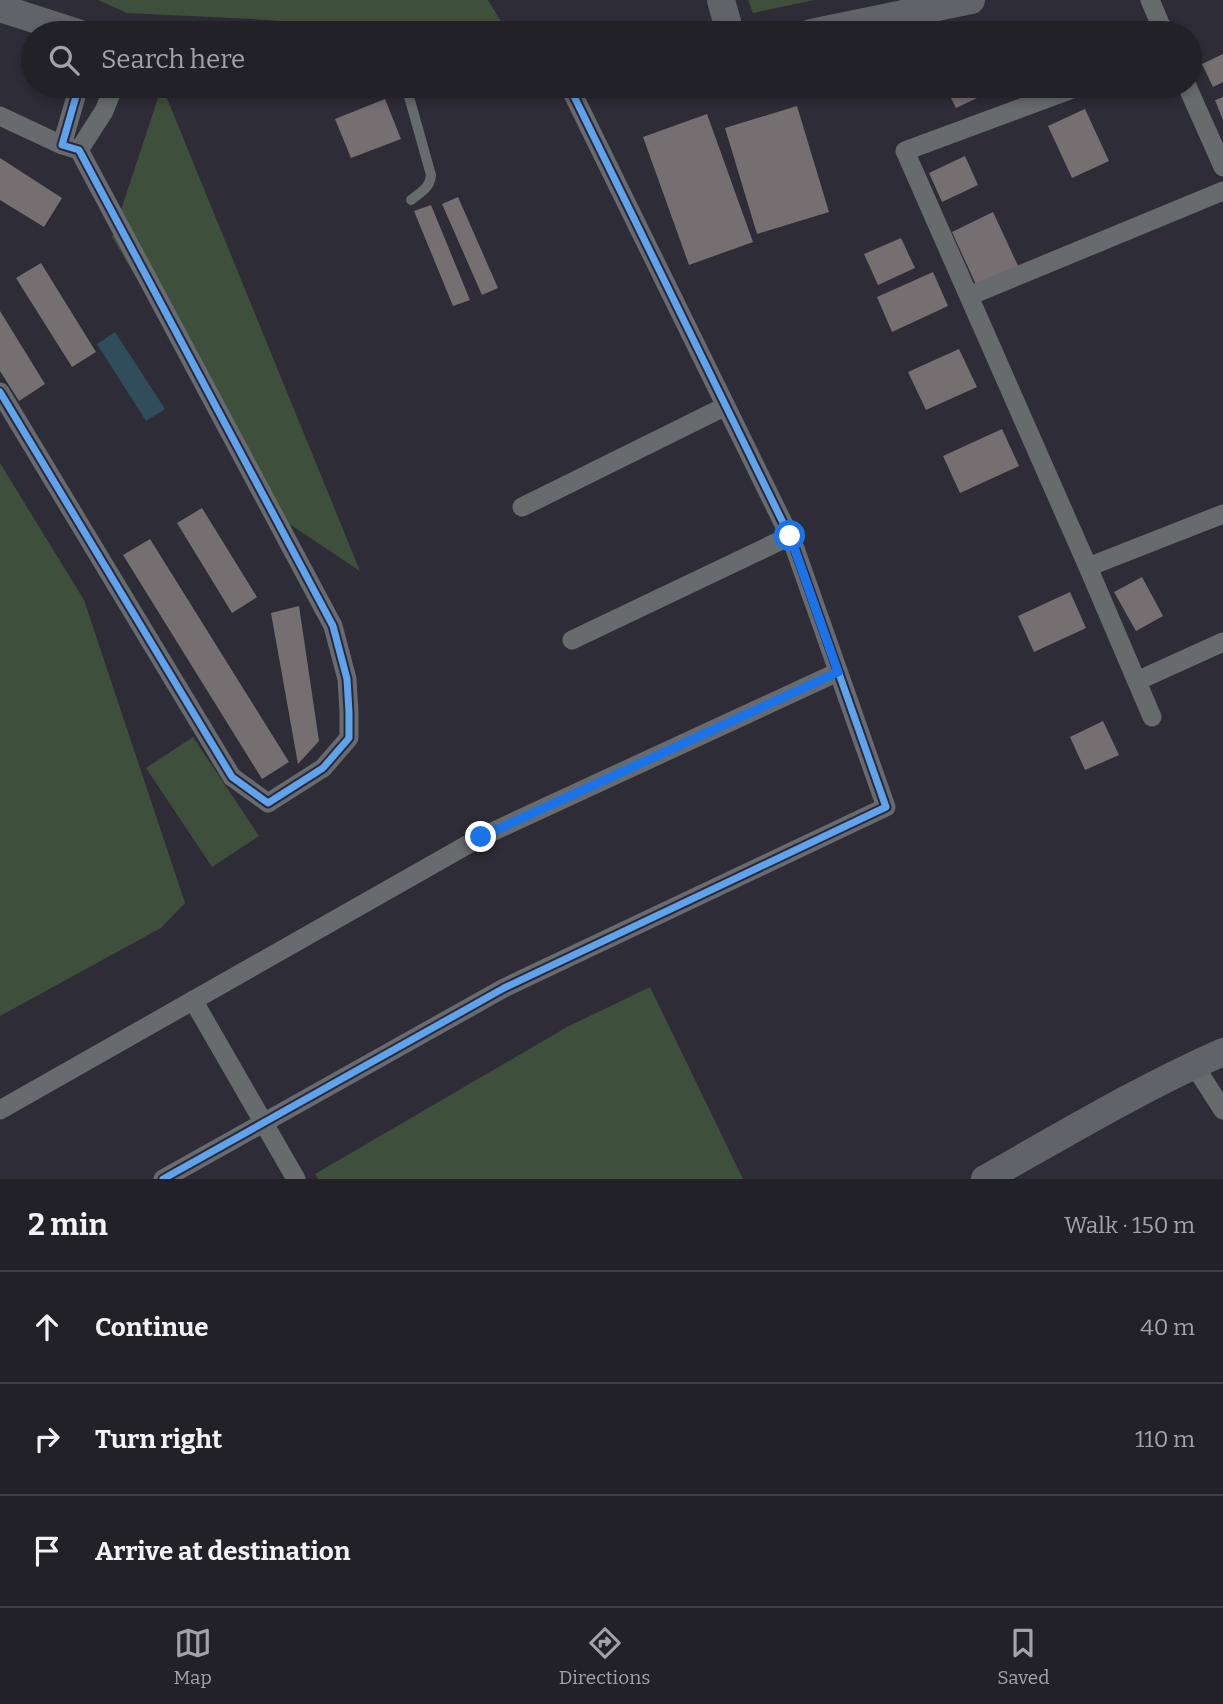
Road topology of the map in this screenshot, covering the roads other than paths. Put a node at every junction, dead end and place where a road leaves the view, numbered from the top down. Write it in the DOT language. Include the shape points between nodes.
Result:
graph roads {
  1 [pos="721,0"];
  2 [pos="971,0"];
  3 [pos="1150,0"];
  4 [pos="0,8"];
  5 [pos="41,21"];
  6 [pos="727,21"];
  7 [pos="869,21"];
  8 [pos="1159,21"];
  9 [pos="77,98"];
  10 [pos="109,98"];
  11 [pos="409,98"];
  12 [pos="575,98"];
  13 [pos="1048,98"];
  14 [pos="1192,98"];
  15 [pos="0,116"];
  16 [pos="71,148"];
  17 [pos="1223,167"];
  18 [pos="1223,191"];
  19 [pos="411,200"];
  20 [pos="969,296"];
  21 [pos="0,393"];
  22 [pos="726,406"];
  23 [pos="522,507"];
  24 [pos="1223,514"];
  25 [pos="790,536"];
  26 [pos="1088,567"];
  27 [pos="572,640"];
  28 [pos="1223,642"];
  29 [pos="838,672"];
  30 [pos="1136,681"];
  31 [pos="1152,717"];
  32 [pos="193,1000"];
  33 [pos="1223,1052"];
  34 [pos="1194,1065"];
  35 [pos="0,1110"];
  36 [pos="1223,1110"];
  37 [pos="264,1123"];
  38 [pos="163,1179"];
  39 [pos="296,1179"];
  40 [pos="985,1179"];
  1 -- 6 [label="street"];
  2 -- 7 [label="street"];
  3 -- 8 [label="street"];
  4 -- 5 [label="street"];
  9 -- 16 [label="street"];
  10 -- 16 [label="street" via="104,111"];
  11 -- 19 [label="lane" via="431,175 426,189"];
  12 -- 22 [label="street"];
  13 -- 20 [label="street" via="905,151"];
  14 -- 17 [label="street"];
  15 -- 16 [label="street"];
  16 -- 21 [label="street" via="333,626 347,679 349,738 323,768 268,803 232,777"];
  18 -- 20 [label="street"];
  20 -- 26 [label="street"];
  22 -- 23 [label="street"];
  22 -- 25 [label="street"];
  24 -- 26 [label="street"];
  25 -- 27 [label="street"];
  25 -- 29 [label="street"];
  26 -- 30 [label="street"];
  28 -- 30 [label="street"];
  29 -- 32 [label="street" via="481,837"];
  29 -- 37 [label="street" via="886,807 504,988"];
  30 -- 31 [label="street"];
  32 -- 35 [label="street"];
  32 -- 37 [label="street"];
  33 -- 34 [label="street"];
  34 -- 36 [label="street"];
  34 -- 40 [label="street"];
  37 -- 38 [label="street"];
  37 -- 39 [label="street"];
}
